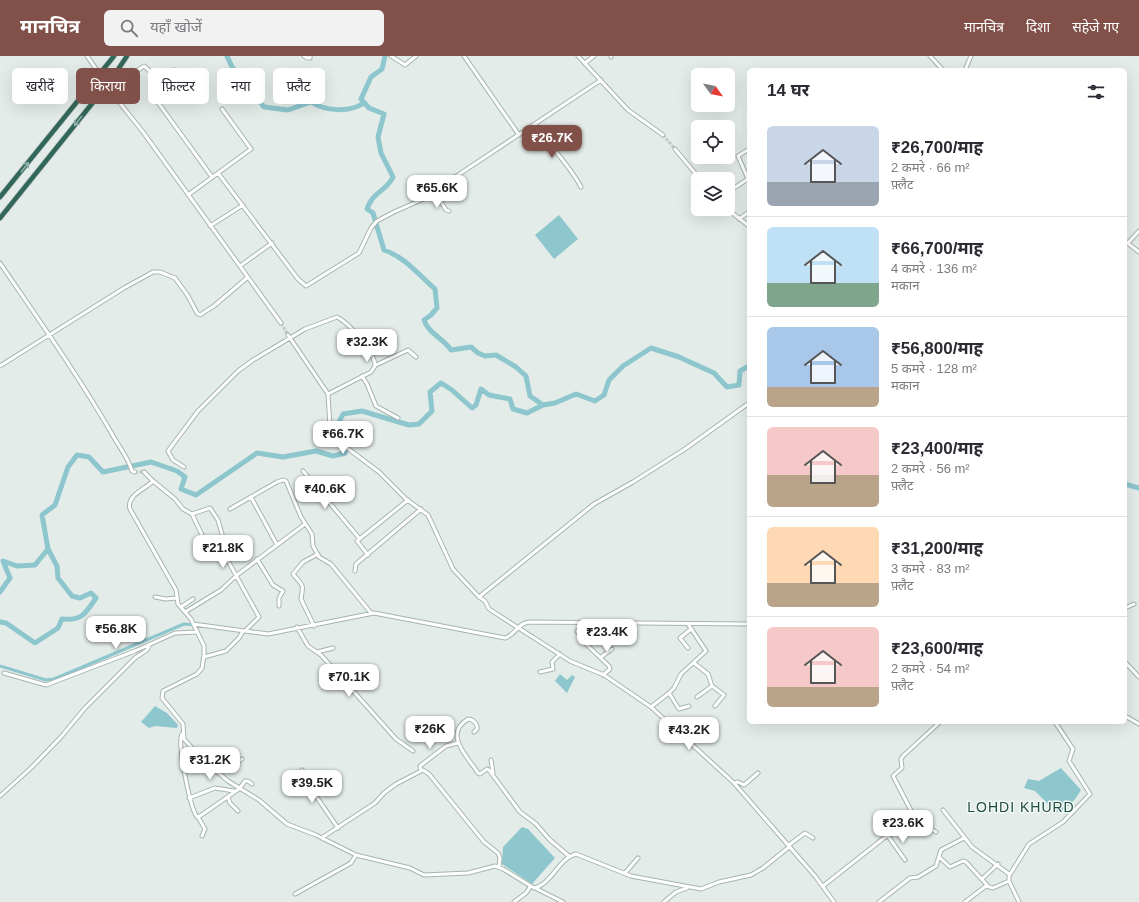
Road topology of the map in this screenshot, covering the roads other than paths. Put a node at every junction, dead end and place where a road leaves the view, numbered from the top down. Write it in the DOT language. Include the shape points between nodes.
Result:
graph roads {
  1 [pos="87,56"];
  2 [pos="114,56"];
  3 [pos="127,56"];
  4 [pos="304,56"];
  5 [pos="310,56"];
  6 [pos="391,56"];
  7 [pos="416,56"];
  8 [pos="464,56"];
  9 [pos="578,56"];
  10 [pos="594,56"];
  11 [pos="930,56"];
  12 [pos="971,56"];
  13 [pos="585,63"];
  14 [pos="95,68"];
  15 [pos="118,68"];
  16 [pos="941,68"];
  17 [pos="966,68"];
  18 [pos="140,69"];
  19 [pos="148,69"];
  20 [pos="601,80"];
  21 [pos="91,104"];
  22 [pos="121,104"];
  23 [pos="160,104"];
  24 [pos="222,109"];
  25 [pos="535,124"];
  26 [pos="519,134"];
  27 [pos="663,135"];
  28 [pos="674,149"];
  29 [pos="747,150"];
  30 [pos="694,172"];
  31 [pos="218,173"];
  32 [pos="212,177"];
  33 [pos="747,177"];
  34 [pos="747,180"];
  35 [pos="581,187"];
  36 [pos="735,187"];
  37 [pos="435,192"];
  38 [pos="188,195"];
  39 [pos="0,197"];
  40 [pos="243,205"];
  41 [pos="449,211"];
  42 [pos="747,213"];
  43 [pos="735,216"];
  44 [pos="0,218"];
  45 [pos="739,219"];
  46 [pos="747,225"];
  47 [pos="210,226"];
  48 [pos="1139,231"];
  49 [pos="1127,241"];
  50 [pos="272,243"];
  51 [pos="1127,243"];
  52 [pos="1139,252"];
  53 [pos="0,263"];
  54 [pos="240,266"];
  55 [pos="248,277"];
  56 [pos="281,323"];
  57 [pos="49,335"];
  58 [pos="289,336"];
  59 [pos="416,357"];
  60 [pos="375,365"];
  61 [pos="0,366"];
  62 [pos="362,376"];
  63 [pos="328,394"];
  64 [pos="747,404"];
  65 [pos="398,418"];
  66 [pos="184,467"];
  67 [pos="133,471"];
  68 [pos="303,471"];
  69 [pos="144,472"];
  70 [pos="153,481"];
  71 [pos="251,497"];
  72 [pos="408,500"];
  73 [pos="230,509"];
  74 [pos="421,509"];
  75 [pos="192,514"];
  76 [pos="304,524"];
  77 [pos="203,537"];
  78 [pos="359,538"];
  79 [pos="277,545"];
  80 [pos="318,554"];
  81 [pos="368,555"];
  82 [pos="257,559"];
  83 [pos="355,571"];
  84 [pos="235,576"];
  85 [pos="155,597"];
  86 [pos="176,598"];
  87 [pos="193,598"];
  88 [pos="479,598"];
  89 [pos="1134,604"];
  90 [pos="279,606"];
  91 [pos="181,607"];
  92 [pos="1127,607"];
  93 [pos="185,612"];
  94 [pos="371,613"];
  95 [pos="747,624"];
  96 [pos="194,625"];
  97 [pos="314,626"];
  98 [pos="689,627"];
  99 [pos="519,628"];
  100 [pos="298,629"];
  101 [pos="576,631"];
  102 [pos="196,632"];
  103 [pos="243,632"];
  104 [pos="150,644"];
  105 [pos="333,648"];
  106 [pos="688,648"];
  107 [pos="612,649"];
  108 [pos="316,652"];
  109 [pos="560,654"];
  110 [pos="204,657"];
  111 [pos="601,657"];
  112 [pos="694,663"];
  113 [pos="1127,664"];
  114 [pos="540,672"];
  115 [pos="4,673"];
  116 [pos="603,675"];
  117 [pos="1139,677"];
  118 [pos="712,686"];
  119 [pos="669,694"];
  120 [pos="697,696"];
  121 [pos="689,706"];
  122 [pos="715,706"];
  123 [pos="651,707"];
  124 [pos="1127,717"];
  125 [pos="938,724"];
  126 [pos="1055,724"];
  127 [pos="1139,724"];
  128 [pos="474,732"];
  129 [pos="182,734"];
  130 [pos="458,743"];
  131 [pos="413,751"];
  132 [pos="242,758"];
  133 [pos="491,760"];
  134 [pos="302,770"];
  135 [pos="421,771"];
  136 [pos="218,773"];
  137 [pos="758,773"];
  138 [pos="493,774"];
  139 [pos="734,783"];
  140 [pos="252,784"];
  141 [pos="239,789"];
  142 [pos="234,791"];
  143 [pos="0,796"];
  144 [pos="228,797"];
  145 [pos="189,798"];
  146 [pos="943,810"];
  147 [pos="238,811"];
  148 [pos="198,817"];
  149 [pos="917,820"];
  150 [pos="338,828"];
  151 [pos="936,832"];
  152 [pos="202,836"];
  153 [pos="888,836"];
  154 [pos="813,838"];
  155 [pos="964,838"];
  156 [pos="323,839"];
  157 [pos="789,846"];
  158 [pos="355,856"];
  159 [pos="570,857"];
  160 [pos="939,857"];
  161 [pos="638,858"];
  162 [pos="905,860"];
  163 [pos="998,864"];
  164 [pos="499,867"];
  165 [pos="625,874"];
  166 [pos="1010,874"];
  167 [pos="982,879"];
  168 [pos="1009,881"];
  169 [pos="987,885"];
  170 [pos="823,886"];
  171 [pos="530,887"];
  172 [pos="535,888"];
  173 [pos="689,888"];
  174 [pos="295,894"];
  175 [pos="514,902"];
  176 [pos="563,902"];
  177 [pos="664,902"];
  178 [pos="834,902"];
  179 [pos="879,902"];
  180 [pos="964,902"];
  181 [pos="1019,902"];
  1 -- 14 [label="street, bridge"];
  39 -- 2 [label="highway, one-way"];
  3 -- 15 [label="highway"];
  4 -- 5 [label="street"];
  6 -- 7 [label="street" via="405,65"];
  8 -- 26 [label="street"];
  9 -- 13 [label="street"];
  10 -- 13 [label="street"];
  11 -- 16 [label="street"];
  12 -- 17 [label="street"];
  13 -- 20 [label="street"];
  18 -- 19 [label="street" via="144,66"];
  20 -- 25 [label="street"];
  20 -- 27 [label="street" via="628,110"];
  21 -- 44 [label="highway, one-way"];
  22 -- 38 [label="street"];
  23 -- 32 [label="street"];
  24 -- 31 [label="street" via="251,148"];
  25 -- 26 [label="street"];
  25 -- 35 [label="street" via="576,176"];
  26 -- 37 [label="street"];
  28 -- 30 [label="street"];
  29 -- 33 [label="street" via="738,156"];
  31 -- 32 [label="street"];
  31 -- 40 [label="street"];
  32 -- 38 [label="street"];
  34 -- 36 [label="street"];
  37 -- 41 [label="street"];
  37 -- 50 [label="street" via="377,221 359,253 306,286"];
  38 -- 47 [label="street"];
  40 -- 47 [label="street"];
  40 -- 50 [label="street"];
  42 -- 45 [label="street"];
  43 -- 45 [label="street"];
  45 -- 46 [label="street"];
  47 -- 54 [label="street"];
  48 -- 49 [label="street"];
  50 -- 54 [label="street"];
  51 -- 52 [label="street"];
  53 -- 57 [label="street"];
  54 -- 55 [label="street"];
  55 -- 56 [label="street"];
  55 -- 57 [label="street" via="200,315 175,278 153,272"];
  57 -- 61 [label="street"];
  57 -- 67 [label="street" via="130,462"];
  58 -- 60 [label="street" via="337,317 360,339"];
  58 -- 63 [label="street"];
  58 -- 66 [label="street" via="238,371 198,412 168,451 173,460"];
  59 -- 60 [label="street" via="408,350"];
  60 -- 62 [label="street" via="371,372"];
  62 -- 63 [label="street"];
  62 -- 65 [label="street" via="376,406"];
  63 -- 72 [label="street" via="333,436 379,472"];
  64 -- 88 [label="street" via="685,449 594,504"];
  68 -- 78 [label="street"];
  69 -- 70 [label="street"];
  70 -- 75 [label="street"];
  70 -- 86 [label="street" via="134,496 129,506 141,532 176,590"];
  71 -- 73 [label="street"];
  71 -- 76 [label="street" via="284,480"];
  71 -- 79 [label="street"];
  72 -- 74 [label="street"];
  72 -- 78 [label="street"];
  74 -- 81 [label="street"];
  74 -- 88 [label="street" via="430,519 453,569"];
  75 -- 77 [label="street"];
  75 -- 84 [label="street" via="209,508 212,510 222,534 222,547"];
  76 -- 79 [label="street"];
  76 -- 80 [label="street" via="312,534 312,543"];
  78 -- 81 [label="street" via="357,542"];
  79 -- 82 [label="street"];
  80 -- 94 [label="street" via="331,564"];
  80 -- 97 [label="street" via="303,562 292,574 303,586 301,599"];
  81 -- 83 [label="street" via="356,564"];
  82 -- 84 [label="street"];
  82 -- 90 [label="street" via="273,585 283,591 279,598"];
  84 -- 93 [label="street" via="221,590"];
  84 -- 103 [label="street" via="259,617"];
  85 -- 86 [label="street"];
  86 -- 91 [label="street"];
  87 -- 91 [label="street"];
  88 -- 99 [label="street" via="485,601 492,611"];
  89 -- 92 [label="street"];
  91 -- 93 [label="street"];
  93 -- 96 [label="street"];
  94 -- 97 [label="street"];
  94 -- 99 [label="street" via="505,638"];
  95 -- 98 [label="street"];
  96 -- 102 [label="street"];
  96 -- 103 [label="street"];
  97 -- 100 [label="street"];
  98 -- 99 [label="street" via="529,622"];
  98 -- 106 [label="street" via="680,638"];
  98 -- 112 [label="street" via="706,650"];
  99 -- 109 [label="street"];
  100 -- 103 [label="street" via="268,634"];
  100 -- 108 [label="street" via="308,646"];
  101 -- 111 [label="street"];
  102 -- 104 [label="street" via="179,632"];
  102 -- 110 [label="street" via="204,646"];
  103 -- 110 [label="street" via="226,651"];
  104 -- 115 [label="street" via="53,683 42,684"];
  104 -- 143 [label="street" via="147,650 135,658 101,691 61,737"];
  105 -- 108 [label="street"];
  107 -- 111 [label="street"];
  108 -- 131 [label="street" via="396,739"];
  109 -- 114 [label="street" via="552,662 553,669"];
  109 -- 116 [label="street" via="575,664"];
  110 -- 129 [label="street" via="202,668 197,674 162,693 162,698 183,724"];
  111 -- 116 [label="street" via="610,668"];
  112 -- 118 [label="street" via="708,674"];
  112 -- 119 [label="street" via="681,674"];
  113 -- 117 [label="street"];
  116 -- 123 [label="street"];
  118 -- 120 [label="street"];
  118 -- 122 [label="street" via="724,695"];
  119 -- 121 [label="street" via="679,709"];
  119 -- 123 [label="street"];
  123 -- 139 [label="street"];
  124 -- 127 [label="street"];
  125 -- 149 [label="street" via="903,756 902,768 893,776"];
  126 -- 166 [label="street" via="1073,749 1069,759 1089,796 1063,822 1029,844"];
  128 -- 130 [label="street" via="478,728 476,723 466,720 456,732"];
  129 -- 136 [label="street" via="186,742"];
  129 -- 145 [label="street" via="180,745"];
  130 -- 135 [label="street" via="444,748 420,766"];
  130 -- 138 [label="street" via="478,773 488,769"];
  132 -- 136 [label="street" via="233,765 225,766"];
  133 -- 138 [label="street"];
  134 -- 150 [label="street" via="307,778 306,783"];
  135 -- 150 [label="street" via="396,784 375,803"];
  135 -- 164 [label="street" via="429,774 481,839 498,853"];
  136 -- 141 [label="street"];
  137 -- 139 [label="street" via="744,785"];
  138 -- 159 [label="street" via="520,812"];
  139 -- 157 [label="street"];
  140 -- 141 [label="street" via="247,781"];
  141 -- 142 [label="street"];
  141 -- 156 [label="street" via="259,800 288,824"];
  142 -- 144 [label="street"];
  142 -- 145 [label="street" via="215,788"];
  144 -- 147 [label="street"];
  144 -- 148 [label="street"];
  145 -- 148 [label="street"];
  146 -- 155 [label="street"];
  148 -- 152 [label="street" via="205,829"];
  149 -- 151 [label="street"];
  149 -- 153 [label="street"];
  150 -- 156 [label="street" via="323,836"];
  153 -- 162 [label="street"];
  153 -- 170 [label="street"];
  154 -- 157 [label="street" via="805,833"];
  155 -- 160 [label="street" via="942,849"];
  155 -- 163 [label="street" via="975,850"];
  156 -- 158 [label="street"];
  157 -- 170 [label="street"];
  157 -- 173 [label="street" via="751,875 718,882 704,889"];
  158 -- 164 [label="street" via="410,868 431,876"];
  158 -- 174 [label="street" via="351,863"];
  159 -- 165 [label="street" via="574,854 579,855"];
  159 -- 172 [label="street"];
  160 -- 167 [label="street" via="951,867 966,862"];
  160 -- 179 [label="street" via="936,866 918,877 910,878"];
  161 -- 165 [label="street"];
  163 -- 166 [label="street"];
  163 -- 167 [label="street"];
  164 -- 171 [label="street"];
  165 -- 173 [label="street"];
  166 -- 168 [label="street"];
  167 -- 169 [label="street"];
  168 -- 169 [label="street" via="993,888"];
  168 -- 181 [label="street"];
  169 -- 180 [label="street"];
  170 -- 178 [label="street"];
  171 -- 172 [label="street"];
  171 -- 175 [label="street"];
  172 -- 176 [label="street"];
  173 -- 177 [label="street" via="676,892"];
}
